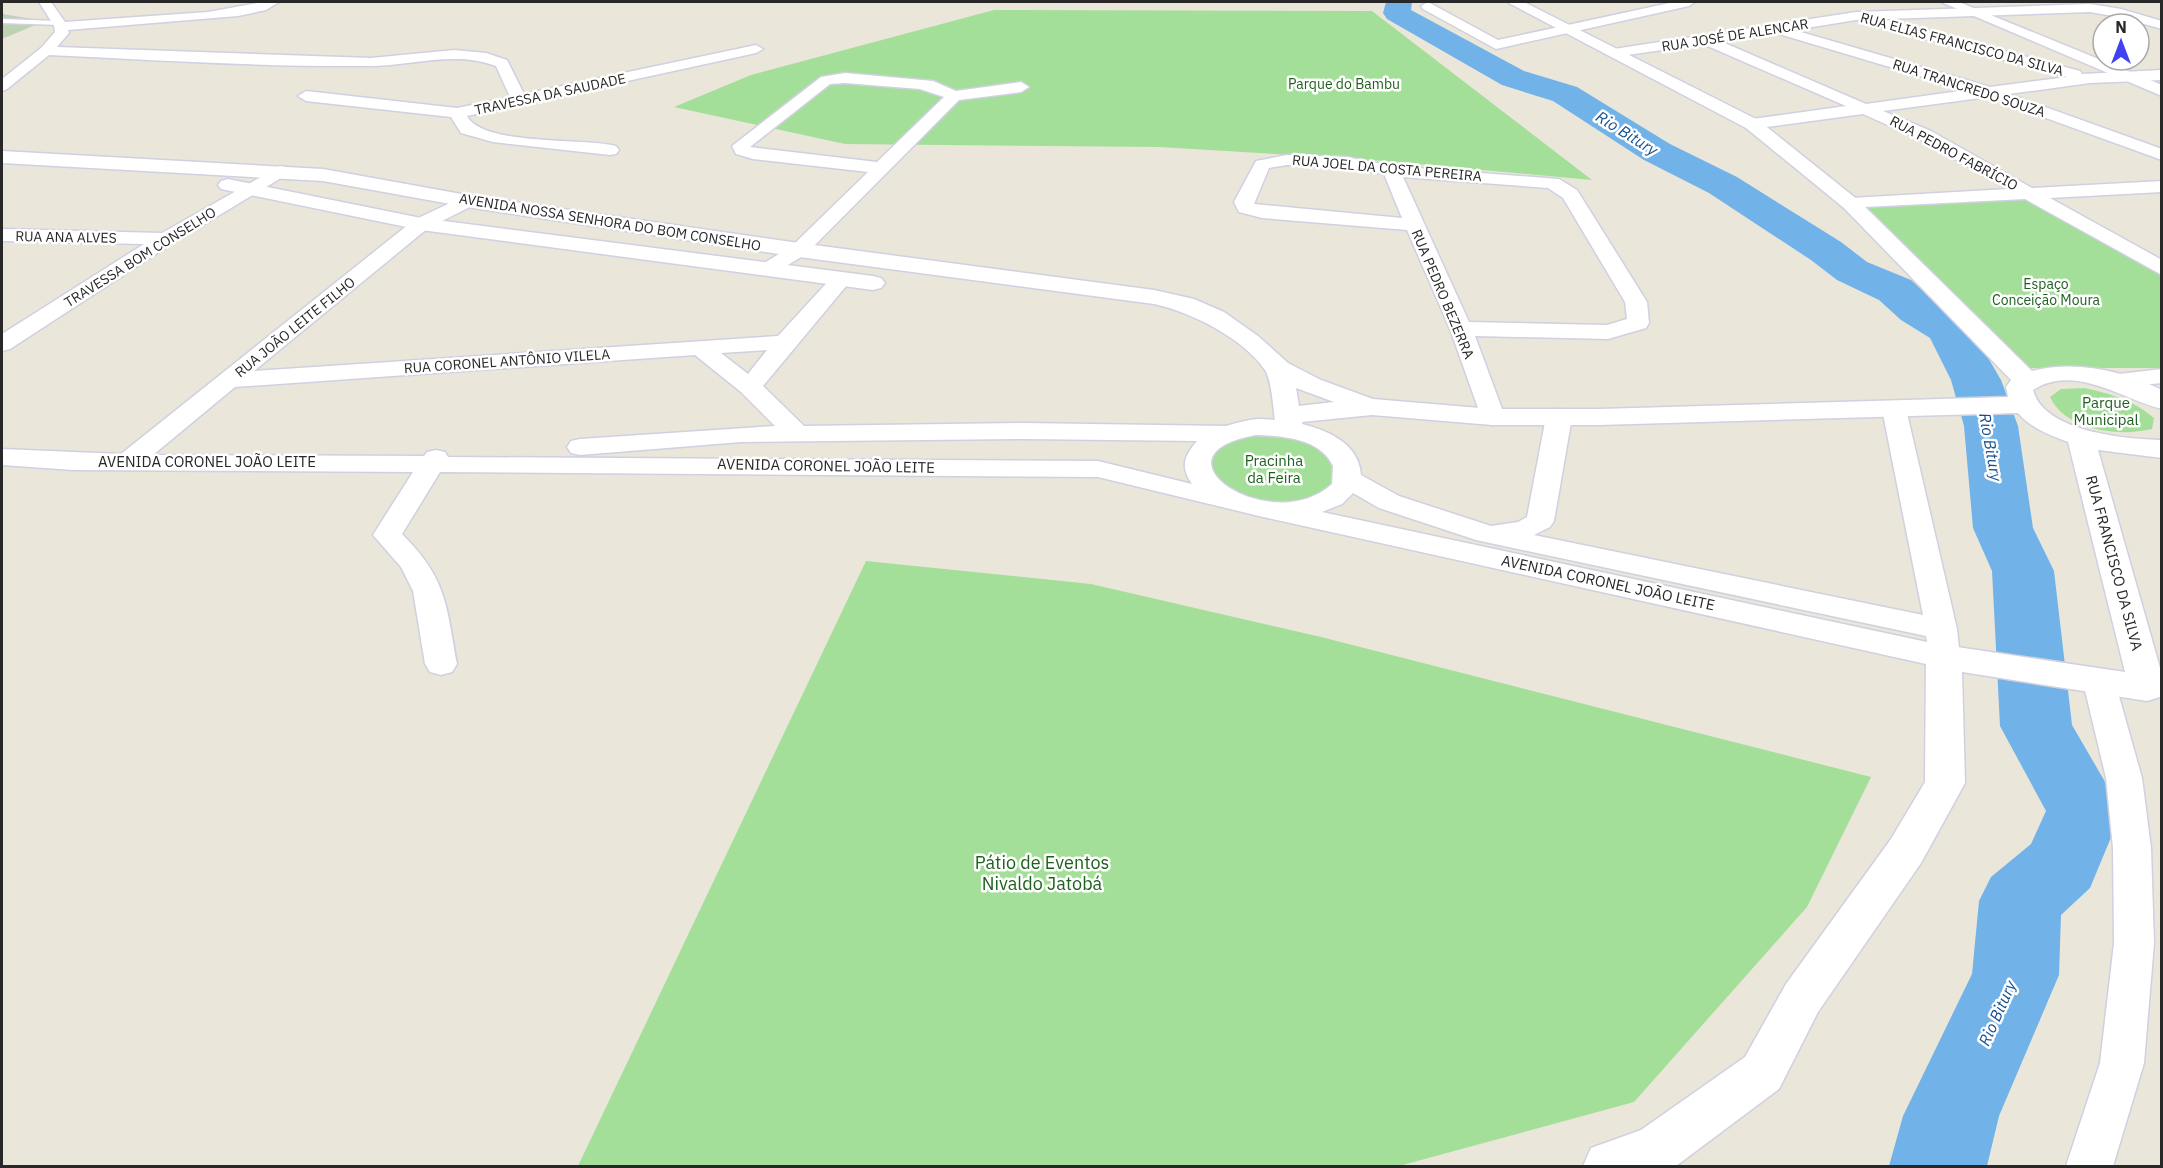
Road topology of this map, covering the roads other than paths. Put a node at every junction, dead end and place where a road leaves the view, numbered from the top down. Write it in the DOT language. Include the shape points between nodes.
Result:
graph roads {
  1 [pos="45,2"];
  2 [pos="273,2"];
  3 [pos="1514,2"];
  4 [pos="1689,2"];
  5 [pos="1948,2"];
  6 [pos="1428,6"];
  7 [pos="1822,7"];
  8 [pos="139,8"];
  9 [pos="1972,11"];
  10 [pos="1856,16"];
  11 [pos="2,21"];
  12 [pos="127,21"];
  13 [pos="60,25"];
  14 [pos="2162,25"];
  15 [pos="1563,28"];
  16 [pos="1775,29"];
  17 [pos="1704,39"];
  18 [pos="756,49"];
  19 [pos="46,51"];
  20 [pos="1614,53"];
  21 [pos="374,62"];
  22 [pos="2162,75"];
  23 [pos="2128,76"];
  24 [pos="2090,78"];
  25 [pos="2,86"];
  26 [pos="1021,87"];
  27 [pos="2162,91"];
  28 [pos="1987,92"];
  29 [pos="306,96"];
  30 [pos="954,96"];
  31 [pos="331,99"];
  32 [pos="520,101"];
  33 [pos="1865,108"];
  34 [pos="458,113"];
  35 [pos="1752,124"];
  36 [pos="610,150"];
  37 [pos="2162,155"];
  38 [pos="2,157"];
  39 [pos="882,168"];
  40 [pos="280,171"];
  41 [pos="1391,171"];
  42 [pos="2,174"];
  43 [pos="2162,186"];
  44 [pos="251,189"];
  45 [pos="2031,194"];
  46 [pos="467,201"];
  47 [pos="1851,204"];
  48 [pos="421,224"];
  49 [pos="1413,225"];
  50 [pos="2,235"];
  51 [pos="32,236"];
  52 [pos="166,239"];
  53 [pos="799,250"];
  54 [pos="2,252"];
  55 [pos="2162,269"];
  56 [pos="766,270"];
  57 [pos="841,279"];
  58 [pos="898,286"];
  59 [pos="1085,309"];
  60 [pos="1215,317"];
  61 [pos="1461,329"];
  62 [pos="784,342"];
  63 [pos="2,344"];
  64 [pos="700,348"];
  65 [pos="1279,369"];
  66 [pos="230,380"];
  67 [pos="750,387"];
  68 [pos="2160,393"];
  69 [pos="2017,397"];
  70 [pos="1372,407"];
  71 [pos="1907,409"];
  72 [pos="1492,417"];
  73 [pos="1559,417"];
  74 [pos="1289,422"];
  75 [pos="797,433"];
  76 [pos="1143,433"];
  77 [pos="1225,434"];
  78 [pos="2081,438"];
  79 [pos="2162,449"];
  80 [pos="2,457"];
  81 [pos="428,461"];
  82 [pos="128,462"];
  83 [pos="1098,469"];
  84 [pos="1348,479"];
  85 [pos="1234,502"];
  86 [pos="1273,510"];
  87 [pos="1486,534"];
  88 [pos="1942,643"];
  89 [pos="441,664"];
  90 [pos="2086,680"];
  91 [pos="2154,690"];
  92 [pos="1609,1167"];
  93 [pos="2089,1167"];
  1 -- 13 [label="street"];
  2 -- 12 [label="street" via="243,11"];
  3 -- 15 [label="street"];
  4 -- 15 [label="street"];
  5 -- 9 [label="street"];
  6 -- 15 [label="street" via="1496,45"];
  7 -- 10 [label="street, RUA ELIAS FRANCISCO DA SILVA"];
  8 -- 12 [label="street"];
  9 -- 10 [label="street"];
  9 -- 14 [label="street" via="2105,9"];
  9 -- 23 [label="street"];
  10 -- 16 [label="street, RUA JOSÉ DE ALENCAR"];
  10 -- 24 [label="street, RUA ELIAS FRANCISCO DA SILVA"];
  11 -- 13 [label="lane"];
  12 -- 13 [label="street"];
  13 -- 19 [label="street" via="62,33"];
  15 -- 20 [label="street"];
  16 -- 17 [label="street, RUA JOSÉ DE ALENCAR"];
  16 -- 28 [label="street, RUA TRANCREDO SOUZA"];
  17 -- 20 [label="street, RUA JOSÉ DE ALENCAR"];
  17 -- 33 [label="street, RUA PEDRO FABRÍCIO"];
  18 -- 32 [label="street, TRAVESSA DA SAUDADE"];
  19 -- 21 [label="street"];
  19 -- 25 [label="street"];
  20 -- 35 [label="street"];
  21 -- 31 [label="street" via="377,69"];
  21 -- 32 [label="street" via="444,55 493,58 502,63"];
  22 -- 23 [label="street"];
  23 -- 24 [label="street"];
  23 -- 27 [label="street"];
  24 -- 28 [label="street"];
  26 -- 30 [label="street"];
  28 -- 33 [label="street"];
  28 -- 37 [label="street, RUA TRANCREDO SOUZA"];
  29 -- 31 [label="street, TRAVESSA DA SAUDADE"];
  30 -- 39 [label="street"];
  30 -- 39 [label="street" via="920,84 826,80 741,146 753,154"];
  31 -- 34 [label="street, TRAVESSA DA SAUDADE"];
  32 -- 34 [label="street, TRAVESSA DA SAUDADE"];
  33 -- 35 [label="street"];
  33 -- 45 [label="street, RUA PEDRO FABRÍCIO" via="1924,135"];
  34 -- 36 [label="street" via="467,129 478,134"];
  35 -- 47 [label="street"];
  38 -- 40 [label="street, AVENIDA NOSSA SENHORA DO BOM CONSELHO"];
  39 -- 53 [label="street"];
  40 -- 44 [label="street, TRAVESSA BOM CONSELHO"];
  40 -- 46 [label="street, AVENIDA NOSSA SENHORA DO BOM CONSELHO"];
  41 -- 49 [label="street, RUA PEDRO BEZERRA"];
  41 -- 49 [label="street, RUA JOEL DA COSTA PEREIRA" via="1365,165 1270,160 1262,165 1242,202 1262,212"];
  41 -- 61 [label="street, RUA JOEL DA COSTA PEREIRA" via="1534,180 1564,188 1636,302 1638,316 1638,323 1632,327 1608,332"];
  42 -- 44 [label="street, AVENIDA NOSSA SENHORA DO BOM CONSELHO" via="197,182"];
  43 -- 45 [label="street"];
  44 -- 48 [label="street, AVENIDA NOSSA SENHORA DO BOM CONSELHO"];
  44 -- 52 [label="street, TRAVESSA BOM CONSELHO"];
  45 -- 47 [label="street"];
  45 -- 55 [label="street, RUA PEDRO FABRÍCIO"];
  46 -- 48 [label="street, RUA JOÃO LEITE FILHO"];
  46 -- 53 [label="street, AVENIDA NOSSA SENHORA DO BOM CONSELHO"];
  47 -- 69 [label="street"];
  48 -- 56 [label="street, AVENIDA NOSSA SENHORA DO BOM CONSELHO"];
  48 -- 66 [label="street, RUA JOÃO LEITE FILHO"];
  49 -- 61 [label="street, RUA PEDRO BEZERRA"];
  50 -- 51 [label="street, RUA ANA ALVES"];
  51 -- 52 [label="street, RUA ANA ALVES"];
  51 -- 54 [label="street"];
  52 -- 63 [label="street, TRAVESSA BOM CONSELHO"];
  53 -- 56 [label="street"];
  53 -- 60 [label="street, AVENIDA NOSSA SENHORA DO BOM CONSELHO" via="1154,297 1186,304"];
  56 -- 57 [label="street, AVENIDA NOSSA SENHORA DO BOM CONSELHO"];
  57 -- 58 [label="street, AVENIDA NOSSA SENHORA DO BOM CONSELHO"];
  57 -- 62 [label="street"];
  59 -- 60 [label="street" via="1179,319"];
  60 -- 65 [label="street, AVENIDA NOSSA SENHORA DO BOM CONSELHO"];
  61 -- 72 [label="street, RUA PEDRO BEZERRA"];
  62 -- 64 [label="street, RUA CORONEL ANTÔNIO VILELA"];
  62 -- 67 [label="street"];
  64 -- 66 [label="street, RUA CORONEL ANTÔNIO VILELA"];
  64 -- 67 [label="street"];
  65 -- 70 [label="street" via="1312,386"];
  65 -- 74 [label="street"];
  66 -- 82 [label="street, RUA JOÃO LEITE FILHO"];
  67 -- 75 [label="street"];
  68 -- 69 [label="street" via="2061,374 2040,375"];
  69 -- 71 [label="street"];
  69 -- 78 [label="street" via="2057,428"];
  70 -- 72 [label="street"];
  70 -- 74 [label="street"];
  71 -- 73 [label="street"];
  71 -- 88 [label="street"];
  72 -- 73 [label="street"];
  73 -- 87 [label="street" via="1540,521 1511,532"];
  74 -- 77 [label="street"];
  74 -- 84 [label="street" via="1332,447 1345,462"];
  75 -- 76 [label="street, AVENIDA CORONEL JOÃO LEITE"];
  75 -- 81 [label="street, AVENIDA CORONEL JOÃO LEITE" via="741,434"];
  76 -- 77 [label="street, AVENIDA CORONEL JOÃO LEITE"];
  76 -- 83 [label="street" via="1142,447 1132,457"];
  77 -- 85 [label="street" via="1207,444 1197,458 1199,474 1212,490"];
  78 -- 79 [label="street" via="2111,446"];
  78 -- 91 [label="street, RUA FRANCISCO DA SILVA"];
  80 -- 82 [label="street, AVENIDA CORONEL JOÃO LEITE"];
  81 -- 82 [label="street, AVENIDA CORONEL JOÃO LEITE"];
  81 -- 83 [label="street, AVENIDA CORONEL JOÃO LEITE"];
  81 -- 89 [label="street" via="387,536 414,563 428,591"];
  83 -- 85 [label="street, AVENIDA CORONEL JOÃO LEITE"];
  84 -- 86 [label="street" via="1330,499 1294,510"];
  84 -- 87 [label="street, AVENIDA CORONEL JOÃO LEITE" via="1389,502"];
  85 -- 86 [label="street"];
  86 -- 88 [label="street, AVENIDA CORONEL JOÃO LEITE"];
  87 -- 88 [label="street, AVENIDA CORONEL JOÃO LEITE"];
  88 -- 90 [label="street" via="1990,665"];
  88 -- 92 [label="street" via="1945,783 1906,851 1802,998 1762,1073 1655,1151"];
  90 -- 91 [label="street"];
  90 -- 93 [label="street" via="2124,778 2132,848 2134,943 2122,1063"];
}
